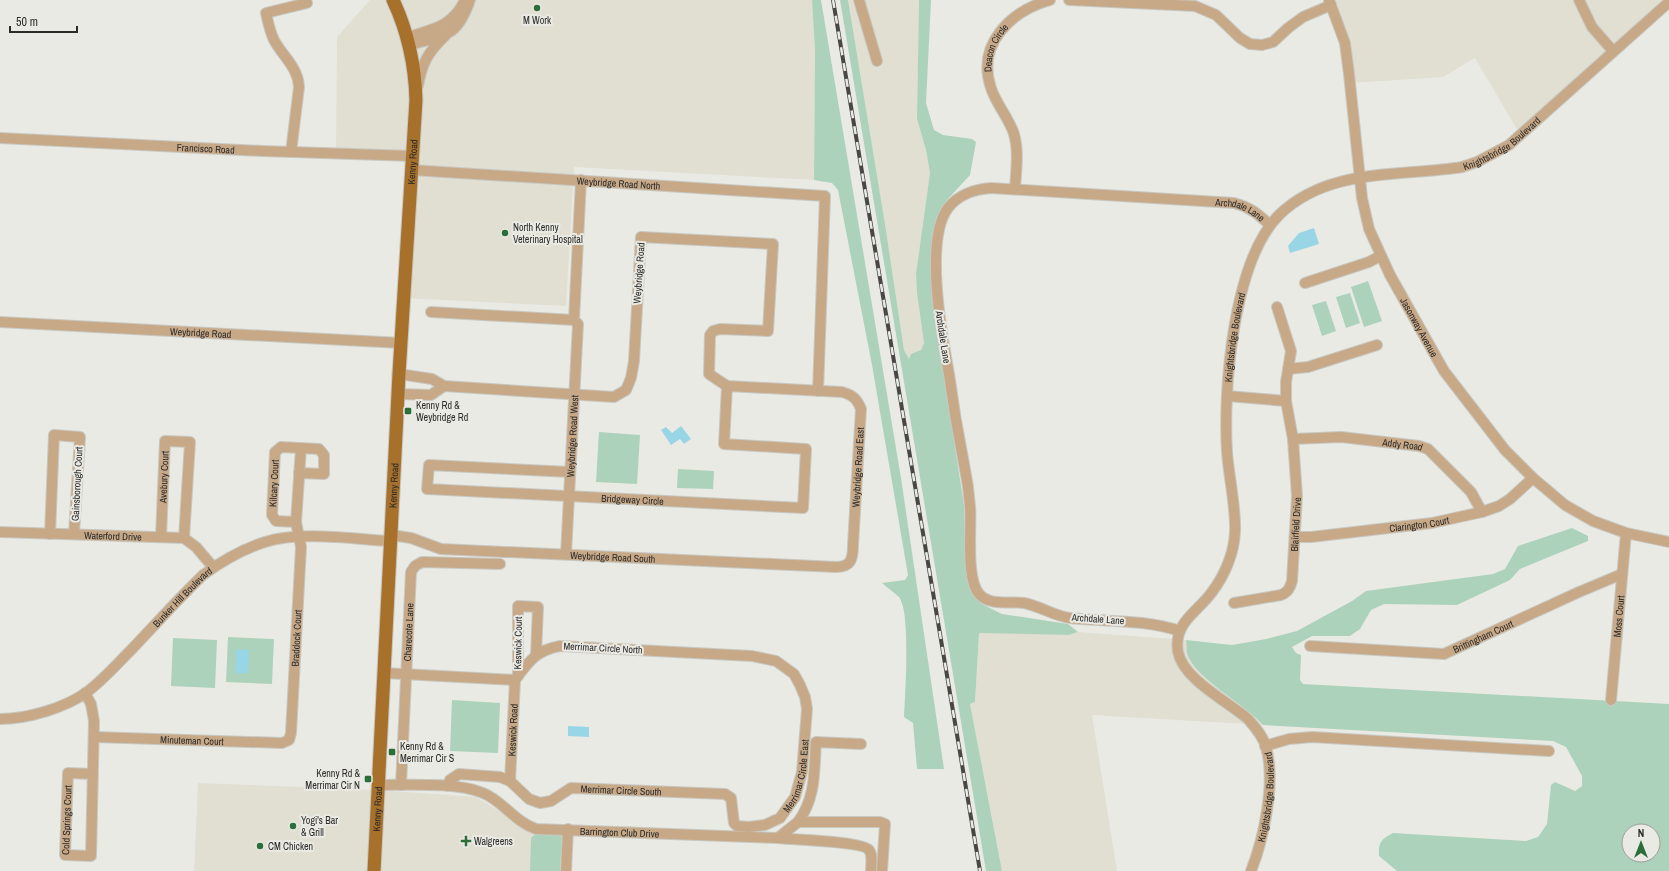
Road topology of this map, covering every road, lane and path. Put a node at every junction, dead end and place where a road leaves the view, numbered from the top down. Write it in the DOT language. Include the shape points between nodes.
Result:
graph roads {
  1 [pos="393,0"];
  2 [pos="465,0"];
  3 [pos="470,0"];
  4 [pos="859,0"];
  5 [pos="1050,0"];
  6 [pos="1069,0"];
  7 [pos="1579,0"];
  8 [pos="1330,2"];
  9 [pos="1669,2"];
  10 [pos="307,3"];
  11 [pos="446,35"];
  12 [pos="409,41"];
  13 [pos="1613,51"];
  14 [pos="877,61"];
  15 [pos="416,100"];
  16 [pos="0,138"];
  17 [pos="291,152"];
  18 [pos="413,156"];
  19 [pos="412,170"];
  20 [pos="1359,178"];
  21 [pos="581,180"];
  22 [pos="1015,189"];
  23 [pos="1270,225"];
  24 [pos="1380,256"];
  25 [pos="1305,283"];
  26 [pos="1277,307"];
  27 [pos="431,312"];
  28 [pos="574,320"];
  29 [pos="0,322"];
  30 [pos="401,343"];
  31 [pos="1377,345"];
  32 [pos="1288,369"];
  33 [pos="399,374"];
  34 [pos="444,386"];
  35 [pos="727,386"];
  36 [pos="818,390"];
  37 [pos="398,394"];
  38 [pos="574,395"];
  39 [pos="1227,396"];
  40 [pos="1286,401"];
  41 [pos="1293,439"];
  42 [pos="301,448"];
  43 [pos="570,472"];
  44 [pos="298,473"];
  45 [pos="1533,478"];
  46 [pos="569,496"];
  47 [pos="1482,512"];
  48 [pos="296,522"];
  49 [pos="0,532"];
  50 [pos="1626,533"];
  51 [pos="50,534"];
  52 [pos="74,534"];
  53 [pos="161,537"];
  54 [pos="298,537"];
  55 [pos="1294,537"];
  56 [pos="184,538"];
  57 [pos="390,538"];
  58 [pos="1669,542"];
  59 [pos="566,554"];
  60 [pos="500,564"];
  61 [pos="213,567"];
  62 [pos="836,568"];
  63 [pos="1622,574"];
  64 [pos="1234,603"];
  65 [pos="1180,631"];
  66 [pos="1310,646"];
  67 [pos="536,655"];
  68 [pos="384,673"];
  69 [pos="406,674"];
  70 [pos="516,678"];
  71 [pos="85,693"];
  72 [pos="1611,700"];
  73 [pos="807,709"];
  74 [pos="0,719"];
  75 [pos="94,737"];
  76 [pos="289,740"];
  77 [pos="861,744"];
  78 [pos="1265,746"];
  79 [pos="1549,751"];
  80 [pos="93,774"];
  81 [pos="510,781"];
  82 [pos="379,785"];
  83 [pos="401,785"];
  84 [pos="448,786"];
  85 [pos="798,822"];
  86 [pos="737,826"];
  87 [pos="568,830"];
  88 [pos="778,838"];
  89 [pos="374,871"];
  90 [pos="566,871"];
  91 [pos="871,871"];
  92 [pos="882,871"];
  93 [pos="1251,871"];
  1 -- 12 [label="main road"];
  2 -- 12 [label="street" via="459,12 446,24"];
  3 -- 11 [label="street, Kenny Road" via="460,23"];
  4 -- 14 [label="street"];
  5 -- 22 [label="street, Deacon Circle" via="1028,8 1014,17 999,31 988,57 990,87 1012,129 1016,144"];
  6 -- 8 [label="street" via="1195,6 1216,16 1250,44 1262,46 1273,42 1303,17"];
  7 -- 13 [label="street" via="1592,27"];
  8 -- 20 [label="street, Jasonway Avenue" via="1346,51"];
  9 -- 13 [label="street, Knightsbridge Boulevard"];
  10 -- 17 [label="street" via="266,13 274,40 290,62 298,79"];
  11 -- 12 [label="street, Kenny Road"];
  11 -- 15 [label="street, Kenny Road" via="426,56"];
  12 -- 15 [label="main road, Kenny Road" via="416,77"];
  13 -- 20 [label="street, Knightsbridge Boulevard" via="1509,145 1477,162 1445,170"];
  15 -- 18 [label="main road, Kenny Road"];
  16 -- 17 [label="street, Francisco Road"];
  17 -- 18 [label="street, Francisco Road"];
  18 -- 19 [label="main road, Kenny Road"];
  19 -- 21 [label="street, Weybridge Road North"];
  19 -- 30 [label="main road, Kenny Road"];
  20 -- 23 [label="street, Knightsbridge Boulevard" via="1341,181 1312,192 1290,205"];
  20 -- 24 [label="street, Jasonway Avenue" via="1365,214"];
  21 -- 28 [label="street, Weybridge Road West"];
  21 -- 36 [label="street, Weybridge Road North" via="825,196"];
  22 -- 23 [label="street, Archdale Lane" via="1234,203 1254,210"];
  22 -- 65 [label="street, Archdale Lane" via="981,188 964,194 948,207 938,235 937,292 971,508 969,538 974,585 980,595 992,601 1028,604 1069,618 1144,622"];
  23 -- 39 [label="street, Knightsbridge Boulevard" via="1252,258 1242,294"];
  24 -- 25 [label="street"];
  24 -- 45 [label="street, Jasonway Avenue" via="1444,371 1505,450"];
  26 -- 32 [label="street, Blairfield Drive" via="1289,345"];
  27 -- 28 [label="street"];
  28 -- 38 [label="street, Weybridge Road West" via="578,324"];
  29 -- 30 [label="street, Weybridge Road"];
  30 -- 33 [label="main road, Kenny Road"];
  31 -- 32 [label="street" via="1308,367"];
  32 -- 40 [label="street, Blairfield Drive"];
  33 -- 34 [label="street, Weybridge Road" via="432,379"];
  33 -- 37 [label="main road, Kenny Road"];
  34 -- 37 [label="street" via="431,395"];
  34 -- 38 [label="street, Weybridge Road"];
  35 -- 36 [label="street, Weybridge Road East"];
  35 -- 38 [label="street, Weybridge Road" via="709,374 710,335 720,329 768,331 773,244 641,237 634,360 626,390 614,397"];
  35 -- 46 [label="street, Bridgeway Circle" via="724,444 806,449 803,508"];
  36 -- 62 [label="street, Weybridge Road East" via="851,394 858,400 861,409 853,554 849,563"];
  37 -- 57 [label="main road, Kenny Road"];
  38 -- 43 [label="street, Weybridge Road West"];
  39 -- 40 [label="street"];
  39 -- 65 [label="street, Knightsbridge Boulevard" via="1227,451 1235,521 1232,552 1216,586 1186,619"];
  40 -- 41 [label="street, Blairfield Drive"];
  41 -- 47 [label="street, Addy Road" via="1341,437 1428,449 1471,492"];
  41 -- 55 [label="street, Blairfield Drive" via="1297,496"];
  42 -- 44 [label="street"];
  42 -- 44 [label="street, Kilcary Court" via="319,449 324,455 324,474"];
  42 -- 48 [label="street, Kilcary Court" via="281,447 275,452 272,515 276,521"];
  43 -- 46 [label="street, Weybridge Road West"];
  43 -- 46 [label="street, Bridgeway Circle" via="429,465 428,489"];
  44 -- 48 [label="street"];
  45 -- 47 [label="street, Clarington Court" via="1510,499"];
  45 -- 50 [label="street, Jasonway Avenue" via="1570,509 1593,522"];
  46 -- 59 [label="street, Weybridge Road West"];
  47 -- 55 [label="street, Clarington Court" via="1432,523"];
  48 -- 54 [label="street"];
  49 -- 51 [label="street, Waterford Drive"];
  50 -- 58 [label="street, Jasonway Avenue"];
  50 -- 63 [label="street, Moss Court"];
  51 -- 52 [label="street, Waterford Drive"];
  51 -- 52 [label="street, Gainsborough Court" via="54,435 80,437"];
  52 -- 53 [label="street, Waterford Drive"];
  53 -- 56 [label="street, Waterford Drive"];
  53 -- 56 [label="street, Avebury Court" via="165,441 190,442"];
  54 -- 57 [label="street, Bunker Hill Boulevard"];
  54 -- 61 [label="street, Bunker Hill Boulevard" via="266,542"];
  54 -- 76 [label="street, Braddock Court" via="301,547"];
  55 -- 64 [label="street, Blairfield Drive" via="1291,587 1281,595"];
  56 -- 61 [label="street" via="196,547"];
  57 -- 59 [label="street, Weybridge Road South" via="411,538 442,549"];
  57 -- 68 [label="main road, Kenny Road"];
  59 -- 62 [label="street, Weybridge Road South"];
  60 -- 69 [label="street, Charecote Lane" via="422,562 415,566 411,572"];
  61 -- 71 [label="street, Bunker Hill Boulevard" via="192,585 106,676"];
  63 -- 66 [label="street, Brittingham Court" via="1444,654"];
  63 -- 72 [label="street, Moss Court"];
  65 -- 78 [label="street, Knightsbridge Boulevard" via="1178,652 1186,669 1248,719"];
  67 -- 70 [label="street, Merrimar Circle North"];
  67 -- 70 [label="street, Keswick Court" via="538,607 518,606"];
  67 -- 73 [label="street, Merrimar Circle North" via="546,648 560,646 758,657 776,661 794,674 805,697"];
  68 -- 69 [label="street"];
  68 -- 82 [label="main road, Kenny Road"];
  69 -- 70 [label="street"];
  69 -- 83 [label="street, Charecote Lane"];
  70 -- 81 [label="street, Keswick Road"];
  71 -- 74 [label="street, Bunker Hill Boulevard" via="39,713"];
  71 -- 75 [label="street, Cold Springs Court" via="94,712"];
  73 -- 86 [label="street, Merrimar Circle East" via="802,772 795,797 780,818 765,825"];
  75 -- 76 [label="street, Minuteman Court" via="282,743"];
  75 -- 80 [label="street, Cold Springs Court"];
  77 -- 85 [label="street" via="816,742 812,795 806,812"];
  78 -- 79 [label="street" via="1289,739 1312,737"];
  78 -- 93 [label="street, Knightsbridge Boulevard" via="1268,773 1266,817"];
  80 -- 80 [label="street, Cold Springs Court" via="68,773 66,855 91,856"];
  81 -- 84 [label="street, Merrimar Circle South" via="500,777 459,774 450,780"];
  81 -- 86 [label="street, Merrimar Circle South" via="529,799 540,803 551,801 571,788 725,794 731,798 733,820"];
  82 -- 83 [label="street"];
  82 -- 89 [label="main road, Kenny Road"];
  83 -- 84 [label="street"];
  84 -- 87 [label="street, Barrington Club Drive" via="483,793 528,826 536,829"];
  85 -- 88 [label="street"];
  85 -- 92 [label="street" via="885,824"];
  87 -- 88 [label="street, Barrington Club Drive"];
  87 -- 90 [label="street"];
  88 -- 91 [label="street, Barrington Club Drive" via="864,846 870,851"];
}
